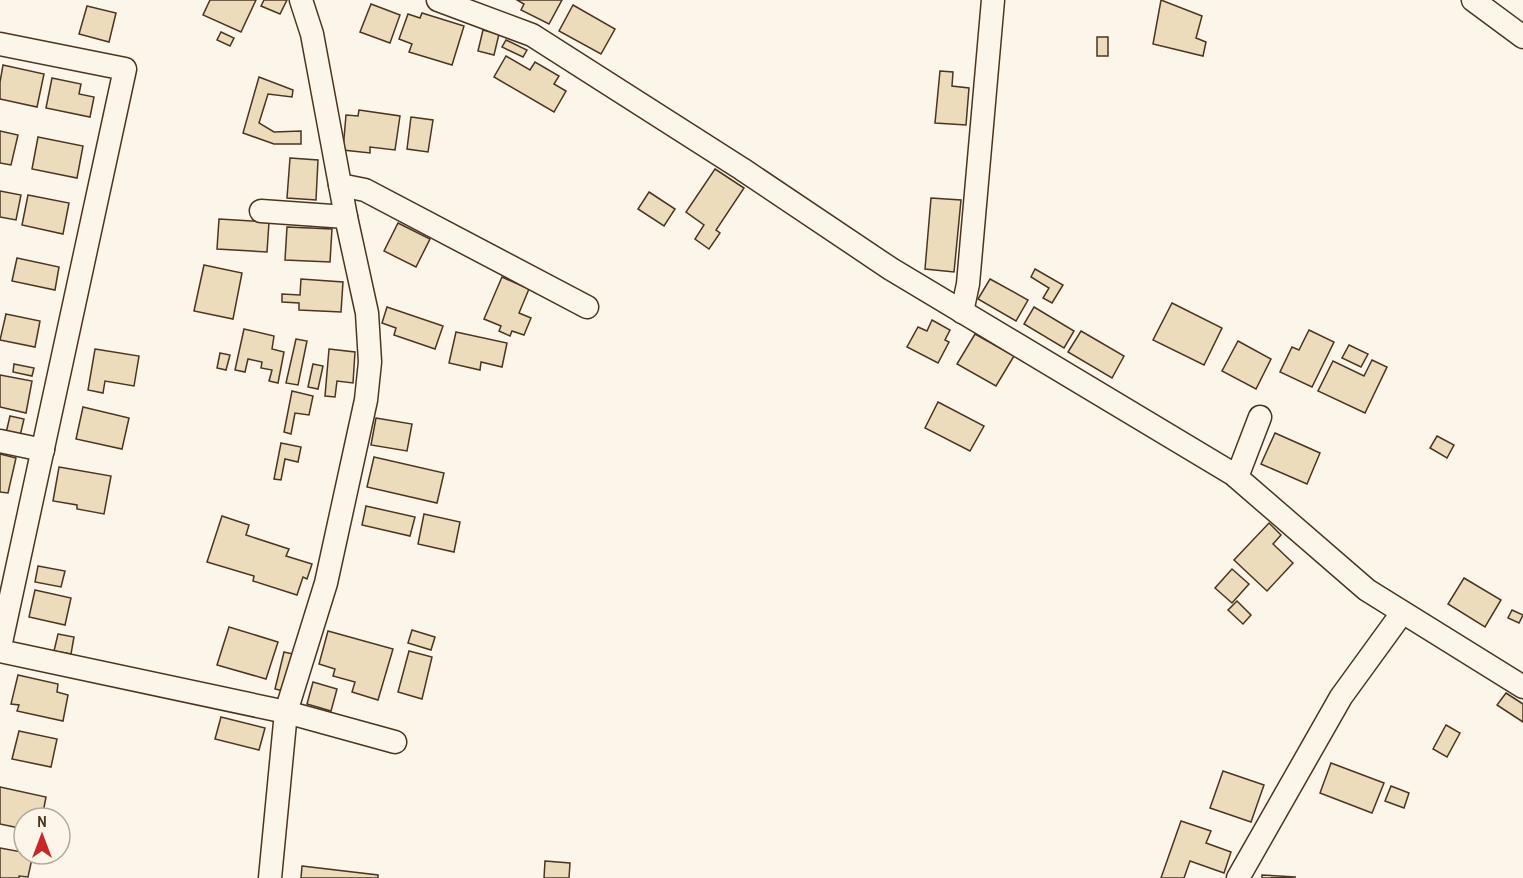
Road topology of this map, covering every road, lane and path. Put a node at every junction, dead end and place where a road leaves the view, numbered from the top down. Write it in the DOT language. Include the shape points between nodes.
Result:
graph roads {
  1 [pos="301,0"];
  2 [pos="438,0"];
  3 [pos="993,0"];
  4 [pos="1473,0"];
  5 [pos="1523,37"];
  6 [pos="0,44"];
  7 [pos="340,185"];
  8 [pos="261,212"];
  9 [pos="346,217"];
  10 [pos="587,307"];
  11 [pos="962,312"];
  12 [pos="1260,417"];
  13 [pos="0,441"];
  14 [pos="43,450"];
  15 [pos="1237,477"];
  16 [pos="1402,613"];
  17 [pos="0,649"];
  18 [pos="1523,687"];
  19 [pos="286,712"];
  20 [pos="395,742"];
  21 [pos="270,878"];
  22 [pos="1238,878"];
  1 -- 7 [label="street" via="312,34"];
  2 -- 11 [label="street" via="532,35"];
  3 -- 11 [label="street" via="968,284"];
  4 -- 5 [label="street"];
  6 -- 14 [label="street" via="125,69"];
  7 -- 9 [label="street"];
  7 -- 10 [label="street" via="365,190"];
  8 -- 9 [label="street"];
  9 -- 19 [label="street" via="370,330 366,400 326,583"];
  11 -- 15 [label="street"];
  12 -- 15 [label="street"];
  13 -- 14 [label="street"];
  14 -- 17 [label="street"];
  15 -- 16 [label="street" via="1367,590"];
  16 -- 18 [label="street"];
  16 -- 22 [label="street" via="1341,697"];
  17 -- 19 [label="street"];
  19 -- 20 [label="street"];
  19 -- 21 [label="street"];
}
